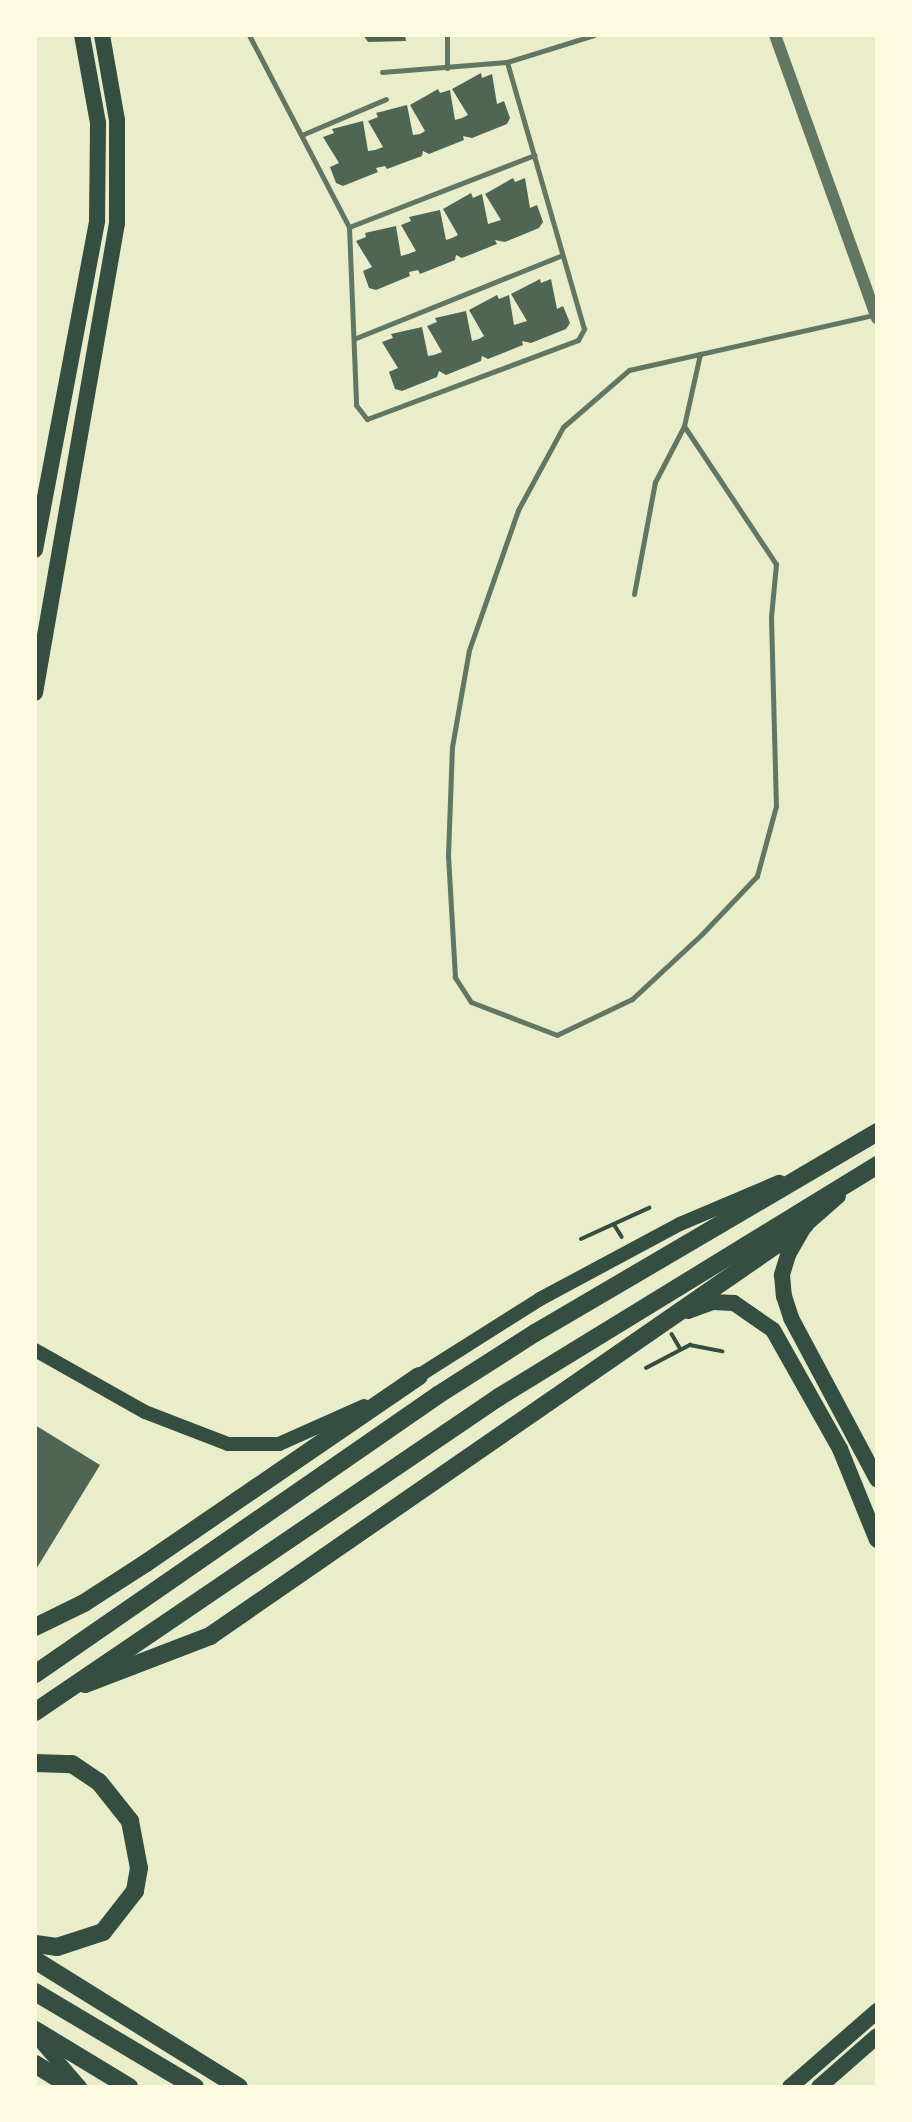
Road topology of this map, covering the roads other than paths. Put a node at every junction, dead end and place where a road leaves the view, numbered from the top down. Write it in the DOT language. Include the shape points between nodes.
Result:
graph roads {
  1 [pos="82,35"];
  2 [pos="102,35"];
  3 [pos="249,35"];
  4 [pos="447,35"];
  5 [pos="594,35"];
  6 [pos="775,35"];
  7 [pos="508,62"];
  8 [pos="447,68"];
  9 [pos="382,72"];
  10 [pos="386,99"];
  11 [pos="303,134"];
  12 [pos="535,155"];
  13 [pos="349,227"];
  14 [pos="562,256"];
  15 [pos="876,316"];
  16 [pos="356,338"];
  17 [pos="700,354"];
  18 [pos="684,426"];
  19 [pos="35,550"];
  20 [pos="634,594"];
  21 [pos="35,693"];
  22 [pos="877,1132"];
  23 [pos="820,1165"];
  24 [pos="877,1166"];
  25 [pos="805,1225"];
  26 [pos="661,1325"];
  27 [pos="35,1350"];
  28 [pos="419,1376"];
  29 [pos="877,1479"];
  30 [pos="877,1540"];
  31 [pos="35,1627"];
  32 [pos="35,1674"];
  33 [pos="35,1698"];
  34 [pos="35,1712"];
  35 [pos="35,1763"];
  36 [pos="35,1944"];
  37 [pos="35,1960"];
  38 [pos="35,1992"];
  39 [pos="877,2011"];
  40 [pos="35,2032"];
  41 [pos="877,2036"];
  42 [pos="35,2064"];
  43 [pos="72,2087"];
  44 [pos="80,2087"];
  45 [pos="129,2087"];
  46 [pos="195,2087"];
  47 [pos="239,2087"];
  48 [pos="790,2087"];
  49 [pos="819,2087"];
  1 -- 19 [label="main road" via="97,123 97,221"];
  2 -- 21 [label="main road" via="117,120 117,223"];
  3 -- 11 [label="lane"];
  4 -- 8 [label="lane"];
  5 -- 7 [label="lane"];
  6 -- 15 [label="street"];
  7 -- 8 [label="lane"];
  7 -- 12 [label="lane"];
  8 -- 9 [label="lane"];
  10 -- 11 [label="lane"];
  11 -- 13 [label="lane"];
  12 -- 13 [label="lane"];
  12 -- 14 [label="lane"];
  13 -- 16 [label="lane"];
  14 -- 16 [label="lane"];
  14 -- 16 [label="lane" via="584,329 578,340 375,420 362,417 356,405"];
  15 -- 17 [label="lane"];
  17 -- 18 [label="lane"];
  17 -- 18 [label="lane" via="629,370 563,427 518,510 469,650 452,747 448,855 455,977 471,1002 557,1035 632,999 702,934 757,876 776,806 771,617 776,564"];
  18 -- 20 [label="lane" via="656,482"];
  22 -- 23 [label="highway"];
  23 -- 28 [label="main road" via="668,1230 517,1311"];
  23 -- 32 [label="highway" via="536,1333"];
  24 -- 25 [label="main road"];
  24 -- 34 [label="highway" via="553,1362"];
  25 -- 26 [label="highway"];
  25 -- 29 [label="main road" via="782,1275 784,1296 791,1318"];
  26 -- 30 [label="main road" via="713,1302 734,1303 773,1329 840,1449"];
  26 -- 33 [label="highway" via="210,1636 156,1660"];
  27 -- 28 [label="main road" via="145,1412 201,1435 253,1447 306,1435"];
  28 -- 31 [label="highway" via="146,1563 84,1603"];
  35 -- 36 [label="highway" via="72,1764 99,1782 130,1821 139,1868 135,1891 103,1932 57,1947"];
  37 -- 47 [label="highway"];
  38 -- 46 [label="highway"];
  39 -- 48 [label="main road"];
  40 -- 44 [label="main road"];
  40 -- 45 [label="highway"];
  41 -- 49 [label="main road"];
  42 -- 43 [label="highway"];
}
